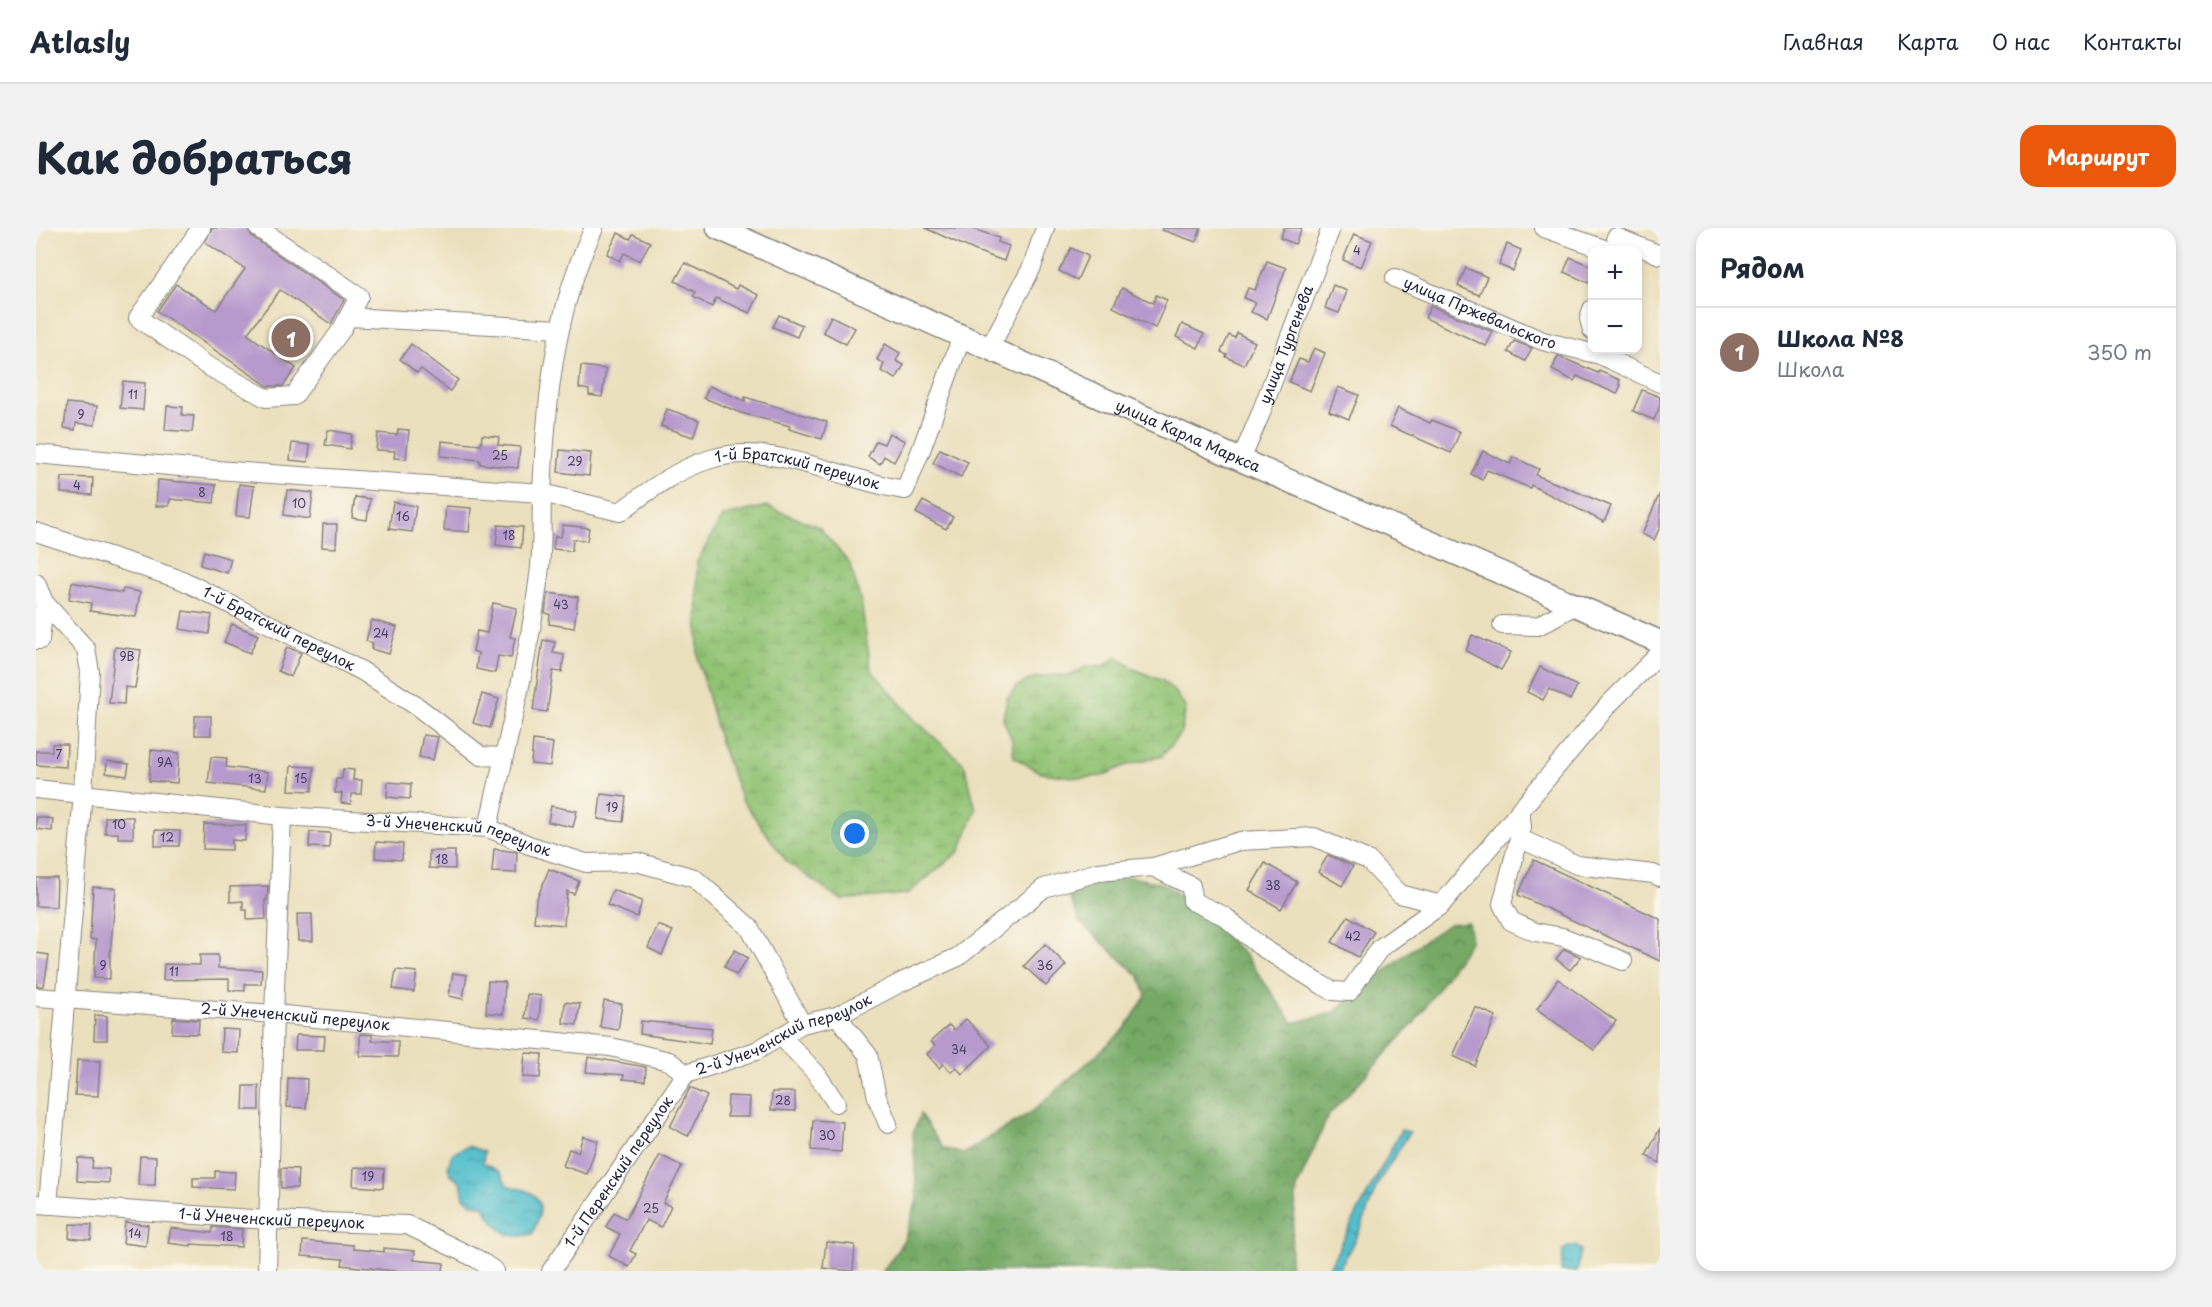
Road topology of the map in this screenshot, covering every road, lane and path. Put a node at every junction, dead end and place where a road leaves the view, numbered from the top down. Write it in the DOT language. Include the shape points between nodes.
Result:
graph roads {
  1 [pos="201,228"];
  2 [pos="258,228"];
  3 [pos="594,228"];
  4 [pos="718,228"];
  5 [pos="1045,228"];
  6 [pos="1331,228"];
  7 [pos="1544,228"];
  8 [pos="1613,242"];
  9 [pos="1660,255"];
  10 [pos="1395,278"];
  11 [pos="349,316"];
  12 [pos="559,329"];
  13 [pos="962,336"];
  14 [pos="990,347"];
  15 [pos="1588,350"];
  16 [pos="1603,354"];
  17 [pos="1660,383"];
  18 [pos="36,454"];
  19 [pos="1241,460"];
  20 [pos="542,493"];
  21 [pos="36,532"];
  22 [pos="36,584"];
  23 [pos="44,602"];
  24 [pos="1577,604"];
  25 [pos="1502,625"];
  26 [pos="36,640"];
  27 [pos="1660,642"];
  28 [pos="1660,653"];
  29 [pos="503,757"];
  30 [pos="36,789"];
  31 [pos="83,793"];
  32 [pos="1520,809"];
  33 [pos="282,816"];
  34 [pos="488,828"];
  35 [pos="1519,838"];
  36 [pos="1153,867"];
  37 [pos="1660,877"];
  38 [pos="1441,905"];
  39 [pos="1623,961"];
  40 [pos="36,998"];
  41 [pos="65,999"];
  42 [pos="274,1014"];
  43 [pos="837,1016"];
  44 [pos="802,1024"];
  45 [pos="782,1037"];
  46 [pos="686,1074"];
  47 [pos="836,1103"];
  48 [pos="888,1124"];
  49 [pos="42,1204"];
  50 [pos="268,1220"];
  51 [pos="267,1271"];
  52 [pos="495,1271"];
  53 [pos="551,1271"];
  1 -- 11 [label="street" via="138,318 206,365 267,398 294,396"];
  2 -- 11 [label="street" via="359,296"];
  3 -- 12 [label="street"];
  4 -- 13 [label="main road, улица Карла Маркса"];
  5 -- 14 [label="street" via="1032,267"];
  6 -- 19 [label="street, улица Тургенева"];
  7 -- 8 [label="street"];
  8 -- 9 [label="street"];
  10 -- 15 [label="street, улица Пржевальского" via="1543,341"];
  11 -- 12 [label="street"];
  12 -- 20 [label="street" via="546,414"];
  13 -- 14 [label="main road, улица Карла Маркса"];
  13 -- 20 [label="street, 1-й Братский переулок" via="905,490 777,456 737,454 712,458 673,475 620,512"];
  14 -- 19 [label="main road, улица Карла Маркса"];
  16 -- 17 [label="street, улица Пржевальского"];
  18 -- 20 [label="street, 1-й Братский переулок" via="202,470"];
  19 -- 24 [label="main road, улица Карла Маркса"];
  20 -- 29 [label="street" via="540,573 528,648"];
  21 -- 29 [label="street, 1-й Братский переулок" via="182,580 362,670 481,756"];
  22 -- 23 [label="street"];
  23 -- 26 [label="street" via="40,640"];
  23 -- 31 [label="street" via="86,649 90,672"];
  24 -- 25 [label="street" via="1538,626"];
  24 -- 27 [label="main road, улица Карла Маркса"];
  28 -- 32 [label="street" via="1609,704"];
  29 -- 34 [label="street"];
  30 -- 31 [label="street, 3-й Унеченский переулок"];
  31 -- 33 [label="street, 3-й Унеченский переулок"];
  31 -- 41 [label="street"];
  32 -- 35 [label="street"];
  32 -- 38 [label="street"];
  33 -- 34 [label="street, 3-й Унеченский переулок"];
  33 -- 42 [label="street"];
  34 -- 44 [label="street, 3-й Унеченский переулок" via="586,863 638,862 694,878 749,927"];
  35 -- 37 [label="street" via="1577,865"];
  35 -- 39 [label="street" via="1502,904 1511,921"];
  36 -- 38 [label="street, 2-й Унеченский переулок" via="1240,841 1314,837 1368,860 1400,894"];
  36 -- 38 [label="street" via="1191,886 1192,901 1224,916 1260,946 1333,991 1349,992 1380,948"];
  36 -- 43 [label="street, 2-й Унеченский переулок" via="1098,872 1044,888 958,957"];
  40 -- 41 [label="street, 2-й Унеченский переулок"];
  41 -- 42 [label="street, 2-й Унеченский переулок"];
  41 -- 49 [label="street"];
  42 -- 46 [label="street, 2-й Унеченский переулок" via="611,1047 669,1061"];
  42 -- 50 [label="street"];
  43 -- 44 [label="street, 2-й Унеченский переулок"];
  43 -- 48 [label="street" via="868,1055 877,1097"];
  44 -- 45 [label="street, 2-й Унеченский переулок"];
  45 -- 46 [label="street, 2-й Унеченский переулок" via="756,1051"];
  45 -- 47 [label="street" via="816,1073"];
  46 -- 53 [label="street, 1-й Перенский переулок"];
  49 -- 50 [label="street, 1-й Унеченский переулок"];
  50 -- 51 [label="street"];
  50 -- 52 [label="street, 1-й Унеченский переулок" via="407,1225"];
}
